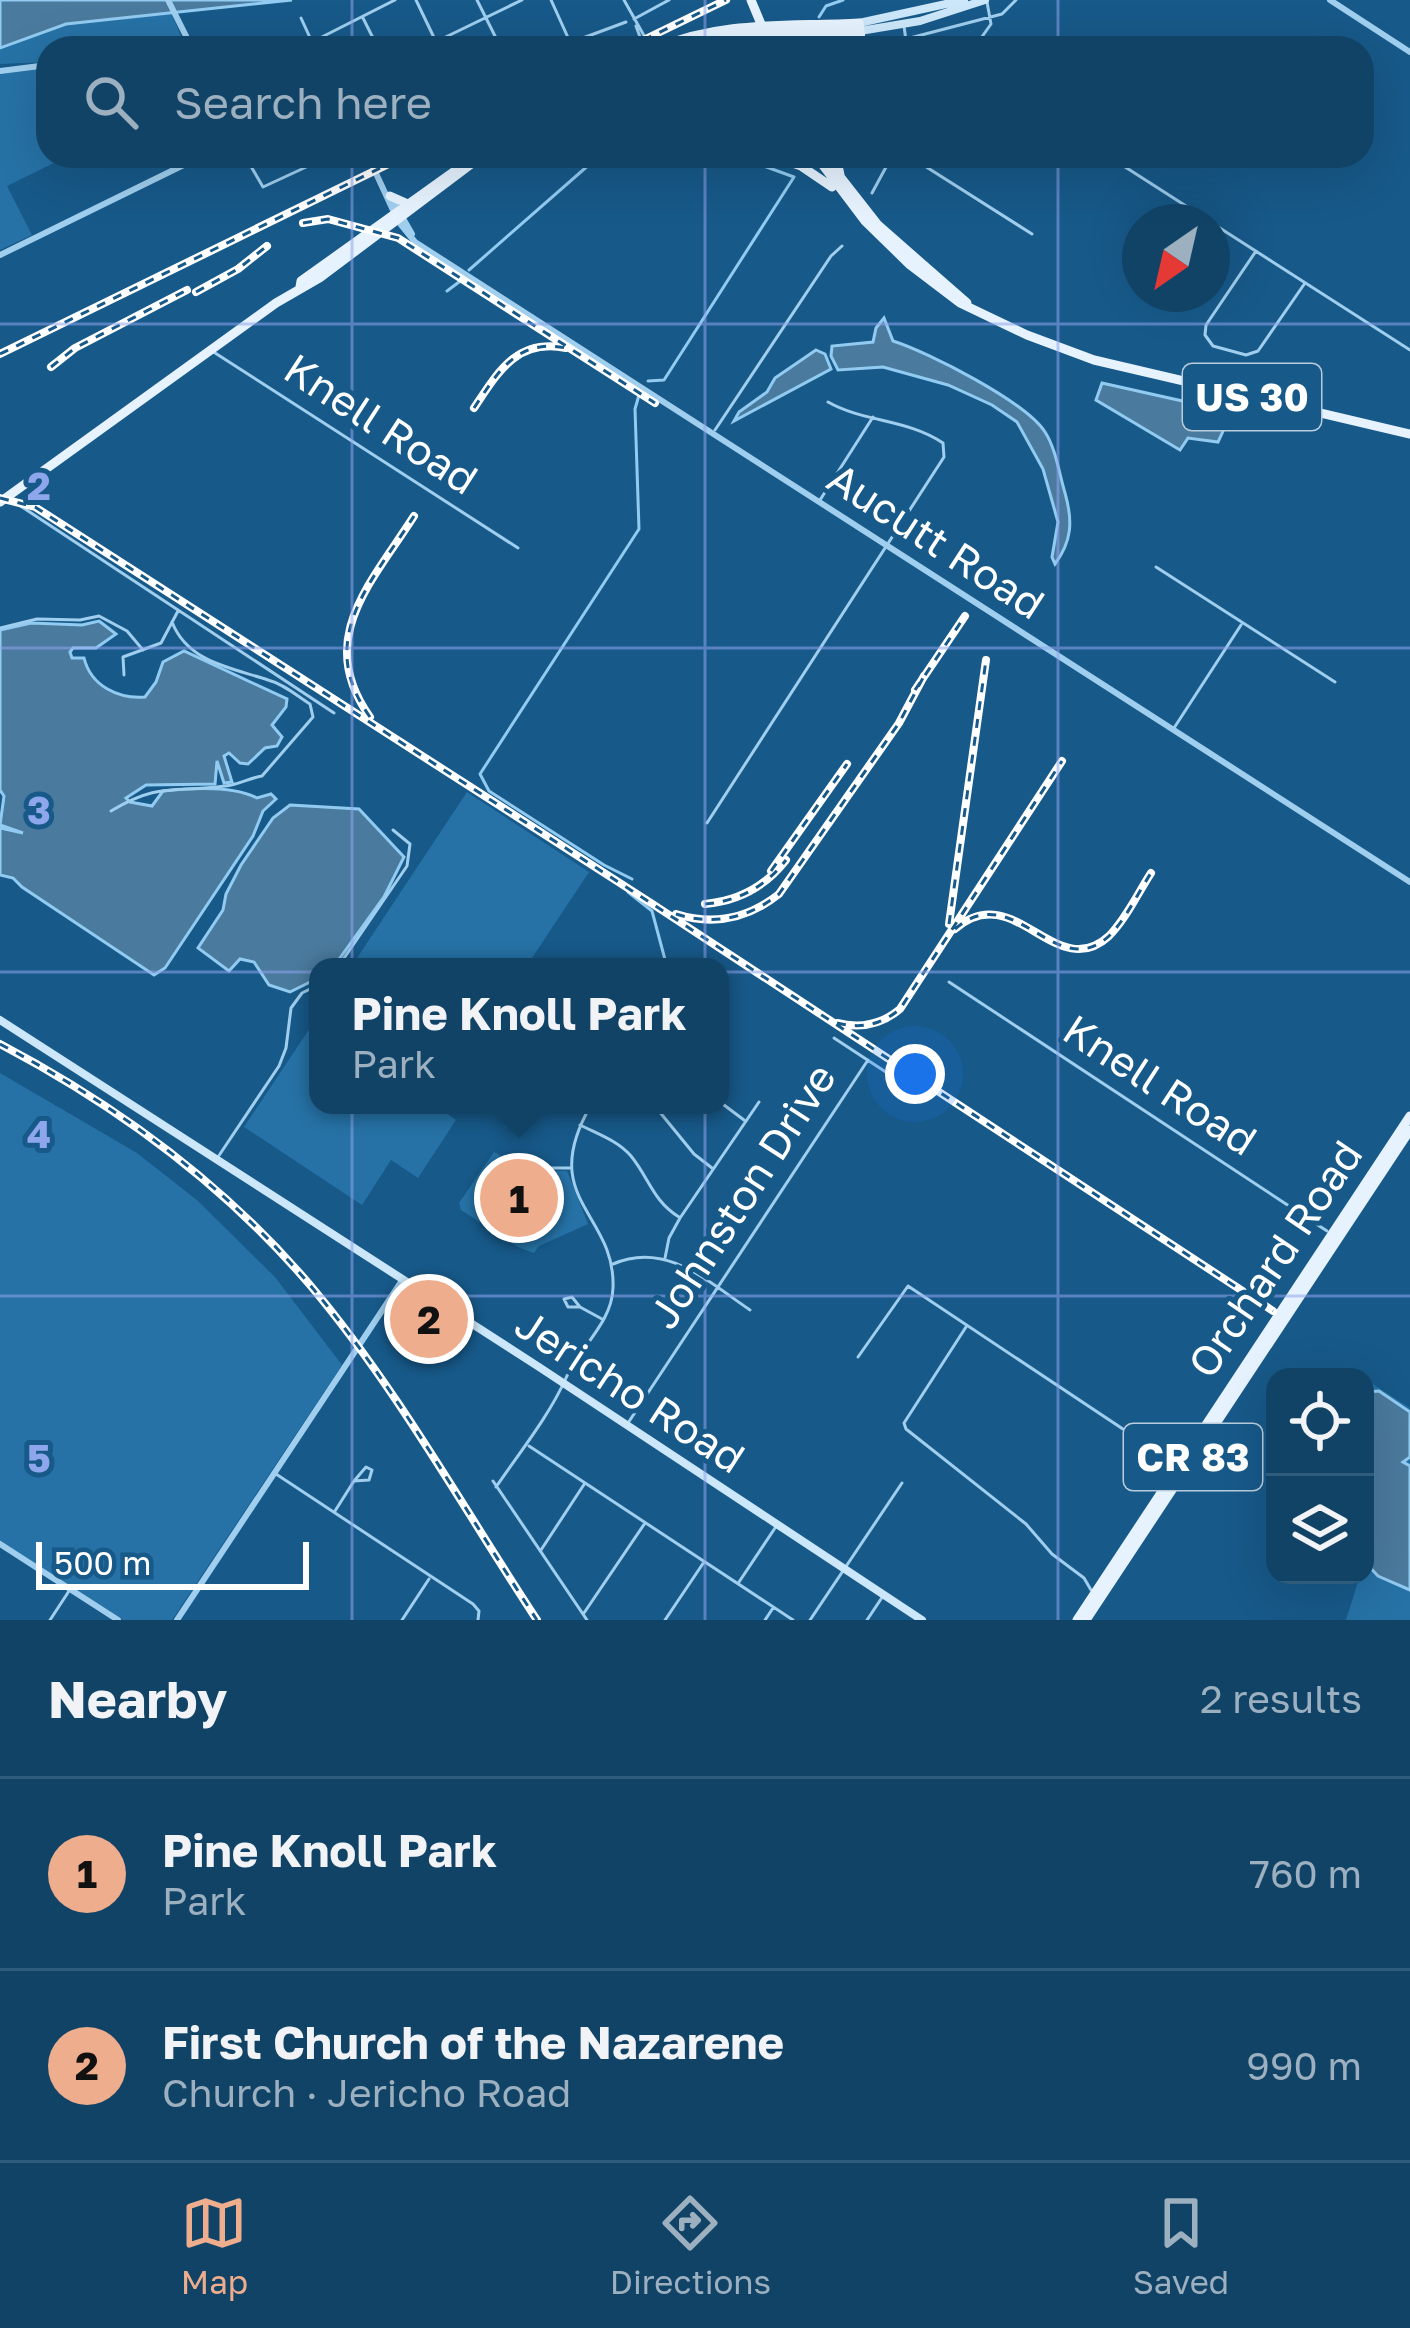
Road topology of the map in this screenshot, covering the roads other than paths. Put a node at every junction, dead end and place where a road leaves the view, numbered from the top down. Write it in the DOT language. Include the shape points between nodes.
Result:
graph roads {
  1 [pos="168,0"];
  2 [pos="395,0"];
  3 [pos="416,0"];
  4 [pos="477,0"];
  5 [pos="522,0"];
  6 [pos="550,0"];
  7 [pos="624,0"];
  8 [pos="748,0"];
  9 [pos="964,0"];
  10 [pos="986,0"];
  11 [pos="1016,0"];
  12 [pos="1330,0"];
  13 [pos="668,1"];
  14 [pos="992,15"];
  15 [pos="362,17"];
  16 [pos="486,17"];
  17 [pos="301,18"];
  18 [pos="635,21"];
  19 [pos="902,21"];
  20 [pos="626,22"];
  21 [pos="855,27"];
  22 [pos="186,36"];
  23 [pos="310,36"];
  24 [pos="329,36"];
  25 [pos="371,36"];
  26 [pos="434,36"];
  27 [pos="453,36"];
  28 [pos="495,36"];
  29 [pos="568,36"];
  30 [pos="592,36"];
  31 [pos="640,36"];
  32 [pos="646,36"];
  33 [pos="682,36"];
  34 [pos="740,36"];
  35 [pos="762,36"];
  36 [pos="856,36"];
  37 [pos="905,36"];
  38 [pos="917,36"];
  39 [pos="983,36"];
  40 [pos="1410,52"];
  41 [pos="36,66"];
  42 [pos="0,70"];
  43 [pos="170,168"];
  44 [pos="251,168"];
  45 [pos="305,168"];
  46 [pos="374,168"];
  47 [pos="460,168"];
  48 [pos="805,168"];
  49 [pos="827,168"];
  50 [pos="830,168"];
  51 [pos="838,168"];
  52 [pos="886,168"];
  53 [pos="929,168"];
  54 [pos="1127,168"];
  55 [pos="841,180"];
  56 [pos="872,193"];
  57 [pos="842,194"];
  58 [pos="389,199"];
  59 [pos="1184,204"];
  60 [pos="399,218"];
  61 [pos="1032,234"];
  62 [pos="1230,234"];
  63 [pos="842,246"];
  64 [pos="1256,251"];
  65 [pos="0,255"];
  66 [pos="1305,283"];
  67 [pos="967,303"];
  68 [pos="211,350"];
  69 [pos="1410,350"];
  70 [pos="828,402"];
  71 [pos="873,417"];
  72 [pos="714,432"];
  73 [pos="1410,434"];
  74 [pos="3,500"];
  75 [pos="819,501"];
  76 [pos="888,545"];
  77 [pos="518,548"];
  78 [pos="1156,566"];
  79 [pos="178,609"];
  80 [pos="172,622"];
  81 [pos="1243,622"];
  82 [pos="0,628"];
  83 [pos="143,650"];
  84 [pos="124,675"];
  85 [pos="1335,682"];
  86 [pos="334,713"];
  87 [pos="1173,729"];
  88 [pos="111,811"];
  89 [pos="707,823"];
  90 [pos="393,830"];
  91 [pos="1410,882"];
  92 [pos="344,958"];
  93 [pos="949,982"];
  94 [pos="309,990"];
  95 [pos="0,1020"];
  96 [pos="834,1038"];
  97 [pos="868,1060"];
  98 [pos="901,1082"];
  99 [pos="759,1102"];
  100 [pos="729,1109"];
  101 [pos="586,1114"];
  102 [pos="661,1114"];
  103 [pos="1410,1116"];
  104 [pos="746,1121"];
  105 [pos="580,1125"];
  106 [pos="1410,1130"];
  107 [pos="217,1159"];
  108 [pos="551,1168"];
  109 [pos="571,1168"];
  110 [pos="714,1169"];
  111 [pos="680,1218"];
  112 [pos="1335,1236"];
  113 [pos="665,1258"];
  114 [pos="611,1265"];
  115 [pos="403,1279"];
  116 [pos="717,1288"];
  117 [pos="580,1307"];
  118 [pos="750,1310"];
  119 [pos="603,1320"];
  120 [pos="967,1325"];
  121 [pos="858,1357"];
  122 [pos="565,1385"];
  123 [pos="627,1425"];
  124 [pos="526,1443"];
  125 [pos="1181,1468"];
  126 [pos="275,1473"];
  127 [pos="353,1481"];
  128 [pos="902,1483"];
  129 [pos="585,1484"];
  130 [pos="334,1512"];
  131 [pos="644,1522"];
  132 [pos="777,1524"];
  133 [pos="0,1544"];
  134 [pos="540,1552"];
  135 [pos="704,1562"];
  136 [pos="845,1569"];
  137 [pos="430,1577"];
  138 [pos="1104,1577"];
  139 [pos="1084,1578"];
  140 [pos="738,1584"];
  141 [pos="70,1589"];
  142 [pos="884,1594"];
  143 [pos="1092,1595"];
  144 [pos="773,1608"];
  145 [pos="478,1617"];
  146 [pos="585,1617"];
  147 [pos="50,1620"];
  148 [pos="118,1620"];
  149 [pos="177,1620"];
  150 [pos="402,1620"];
  151 [pos="665,1620"];
  152 [pos="765,1620"];
  153 [pos="793,1620"];
  154 [pos="810,1620"];
  155 [pos="867,1620"];
  156 [pos="922,1620"];
  157 [pos="1081,1620"];
  1 -- 22 [label="street"];
  2 -- 15 [label="street"];
  3 -- 26 [label="street"];
  4 -- 16 [label="street"];
  5 -- 16 [label="street"];
  6 -- 29 [label="street"];
  7 -- 18 [label="street"];
  8 -- 35 [label="main road"];
  9 -- 19 [label="main road"];
  10 -- 14 [label="street"];
  10 -- 19 [label="main road"];
  11 -- 14 [label="street"];
  12 -- 40 [label="street"];
  13 -- 18 [label="street"];
  14 -- 38 [label="street"];
  14 -- 39 [label="street"];
  15 -- 24 [label="street"];
  15 -- 25 [label="street"];
  16 -- 27 [label="street"];
  16 -- 28 [label="street"];
  17 -- 23 [label="street"];
  18 -- 31 [label="street"];
  18 -- 32 [label="street"];
  19 -- 21 [label="main road"];
  19 -- 37 [label="street"];
  20 -- 30 [label="street"];
  21 -- 33 [label="main road" via="703,27"];
  21 -- 34 [label="main road"];
  21 -- 36 [label="main road"];
  41 -- 42 [label="street"];
  43 -- 65 [label="street"];
  44 -- 45 [label="street" via="261,187"];
  46 -- 58 [label="street"];
  47 -- 60 [label="main road"];
  48 -- 57 [label="main road"];
  49 -- 57 [label="main road, US 30"];
  50 -- 55 [label="main road, US 30"];
  51 -- 55 [label="main road"];
  52 -- 56 [label="street"];
  53 -- 61 [label="street"];
  54 -- 59 [label="street"];
  55 -- 67 [label="main road, US 30" via="901,248"];
  57 -- 67 [label="main road, US 30" via="910,265"];
  58 -- 60 [label="main road"];
  58 -- 60 [label="main road"];
  60 -- 68 [label="main road"];
  60 -- 72 [label="street, Aucutt Road" via="427,247"];
  62 -- 64 [label="street"];
  63 -- 72 [label="street"];
  64 -- 66 [label="street"];
  64 -- 66 [label="street" via="1206,325 1215,348 1258,351"];
  66 -- 69 [label="street"];
  67 -- 73 [label="main road, US 30" via="1094,360"];
  68 -- 74 [label="main road"];
  68 -- 77 [label="street, Knell Road"];
  70 -- 71 [label="street"];
  71 -- 75 [label="street"];
  71 -- 76 [label="street" via="945,446"];
  72 -- 75 [label="street, Aucutt Road"];
  74 -- 79 [label="street"];
  75 -- 76 [label="street, Aucutt Road"];
  76 -- 87 [label="street, Aucutt Road"];
  76 -- 89 [label="street"];
  78 -- 81 [label="street"];
  79 -- 80 [label="street"];
  79 -- 86 [label="street"];
  80 -- 83 [label="street" via="161,643"];
  80 -- 88 [label="street" via="199,654 279,684 310,704 313,717 266,775 228,786 152,789"];
  81 -- 85 [label="street"];
  81 -- 87 [label="street"];
  82 -- 83 [label="street" via="99,616"];
  83 -- 84 [label="street" via="123,657"];
  87 -- 91 [label="street, Aucutt Road"];
  90 -- 92 [label="street" via="410,844 407,866"];
  93 -- 112 [label="street, Knell Road"];
  94 -- 107 [label="street" via="291,1008 278,1066"];
  95 -- 107 [label="main road, Jericho Road"];
  96 -- 97 [label="street"];
  97 -- 98 [label="street"];
  97 -- 116 [label="street, Johnston Drive"];
  99 -- 104 [label="street"];
  100 -- 104 [label="street"];
  101 -- 105 [label="street"];
  102 -- 110 [label="street"];
  103 -- 112 [label="main road, Orchard Road / CR 83"];
  104 -- 110 [label="street"];
  105 -- 109 [label="street"];
  105 -- 111 [label="street" via="622,1148 652,1195"];
  106 -- 112 [label="main road, Orchard Road / CR 83"];
  107 -- 115 [label="main road, Jericho Road"];
  108 -- 109 [label="street"];
  109 -- 114 [label="street"];
  110 -- 111 [label="street"];
  111 -- 113 [label="street"];
  112 -- 125 [label="main road, Orchard Road / CR 83"];
  113 -- 114 [label="street"];
  113 -- 116 [label="street"];
  114 -- 119 [label="street"];
  115 -- 122 [label="main road, Jericho Road"];
  115 -- 126 [label="street"];
  116 -- 118 [label="street"];
  116 -- 123 [label="street, Johnston Drive"];
  117 -- 119 [label="street"];
  119 -- 122 [label="street"];
  120 -- 121 [label="street" via="908,1286"];
  120 -- 125 [label="street"];
  120 -- 139 [label="street" via="906,1429"];
  122 -- 123 [label="main road, Jericho Road"];
  122 -- 124 [label="street"];
  123 -- 132 [label="main road, Jericho Road"];
  124 -- 129 [label="street"];
  124 -- 134 [label="street" via="494,1484"];
  125 -- 138 [label="main road, Orchard Road / CR 83"];
  125 -- 157 [label="main road, Orchard Road / CR 83"];
  126 -- 130 [label="street"];
  126 -- 149 [label="street"];
  127 -- 130 [label="street"];
  128 -- 136 [label="street"];
  129 -- 131 [label="street"];
  129 -- 134 [label="street"];
  130 -- 137 [label="street"];
  131 -- 135 [label="street"];
  131 -- 146 [label="street"];
  132 -- 136 [label="main road, Jericho Road"];
  132 -- 140 [label="street"];
  133 -- 141 [label="street"];
  134 -- 146 [label="street"];
  135 -- 140 [label="street"];
  135 -- 151 [label="street"];
  136 -- 142 [label="main road, Jericho Road"];
  136 -- 154 [label="street"];
  137 -- 145 [label="street" via="473,1604"];
  137 -- 150 [label="street"];
  138 -- 139 [label="street"];
  138 -- 143 [label="main road, Orchard Road / CR 83"];
  139 -- 143 [label="street"];
  140 -- 144 [label="street"];
  141 -- 147 [label="street"];
  141 -- 148 [label="street"];
  142 -- 155 [label="street"];
  142 -- 156 [label="main road, Jericho Road"];
  143 -- 157 [label="main road, Orchard Road / CR 83"];
  144 -- 152 [label="street"];
  144 -- 153 [label="street"];
}
